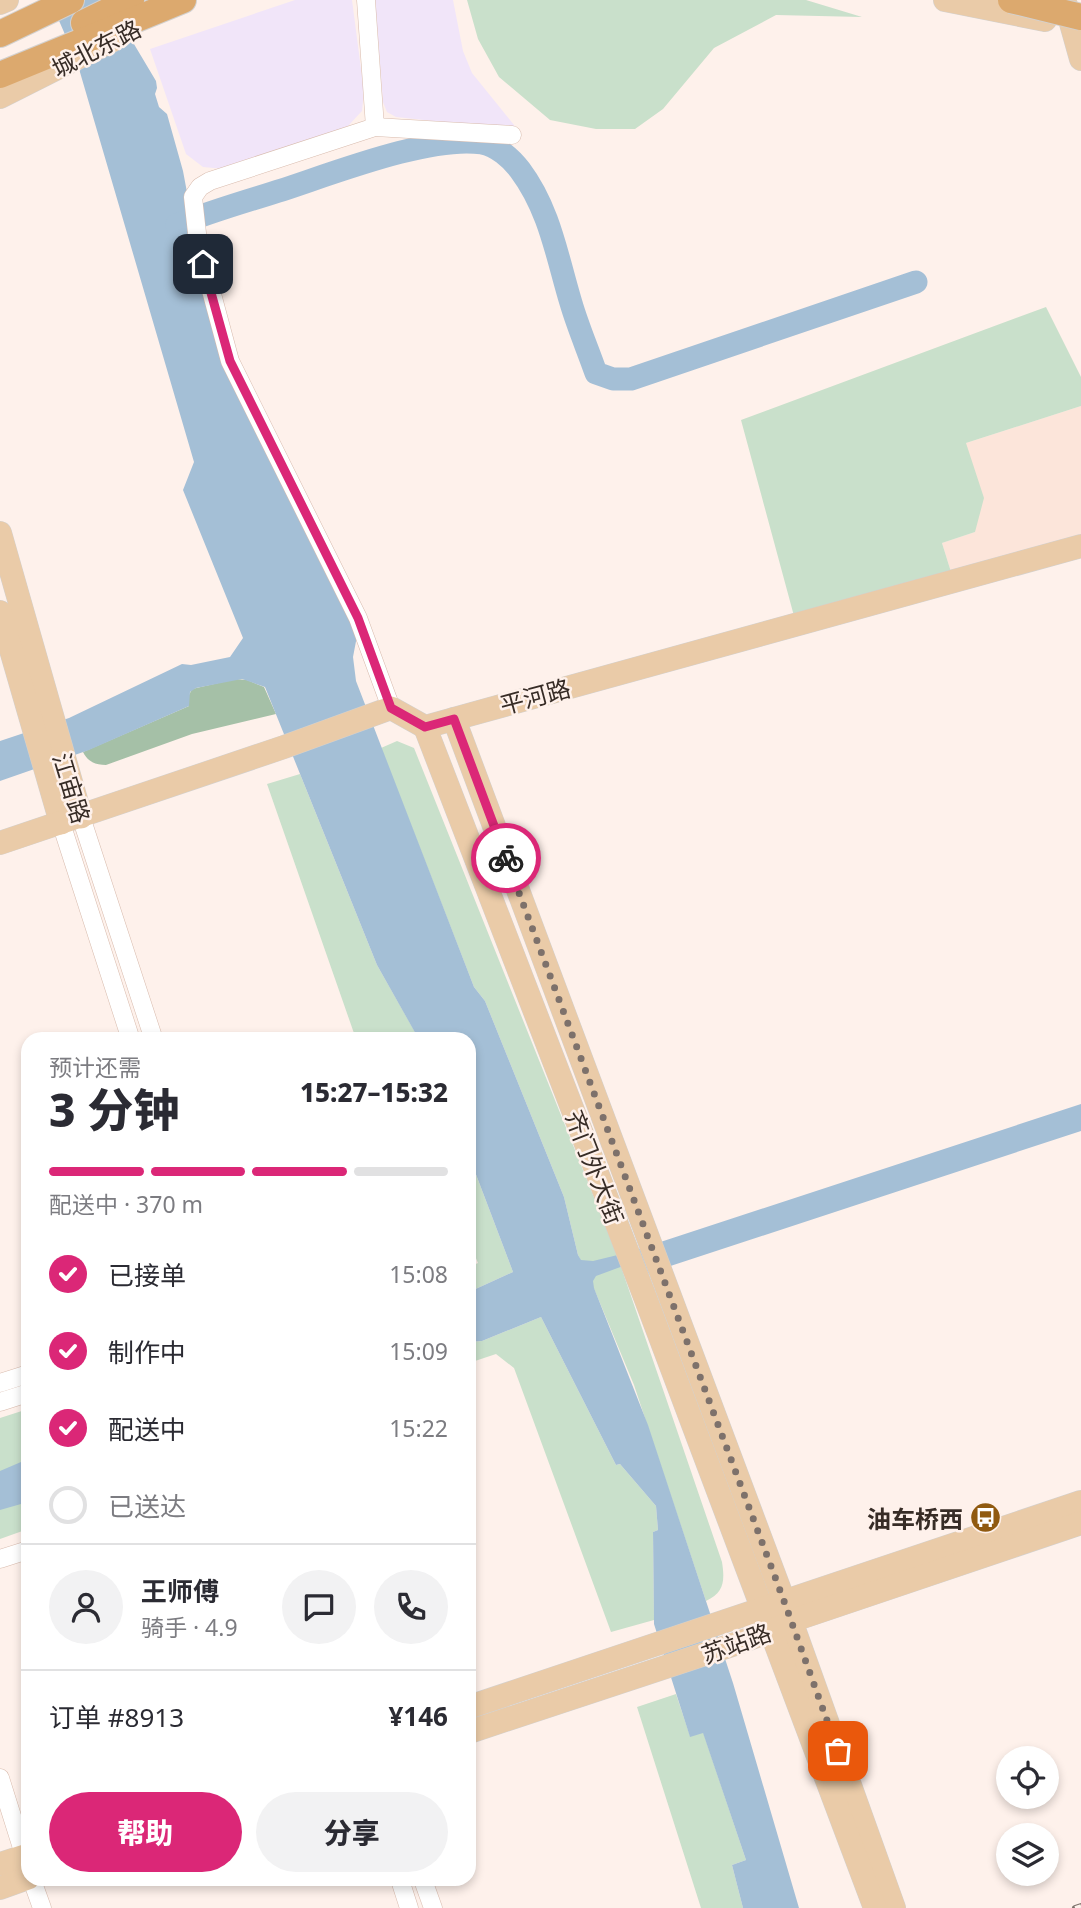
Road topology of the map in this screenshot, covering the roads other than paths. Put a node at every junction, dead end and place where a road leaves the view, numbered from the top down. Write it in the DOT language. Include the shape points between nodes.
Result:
graph roads {
  1 [pos="7,0"];
  2 [pos="71,0"];
  3 [pos="131,0"];
  4 [pos="183,0"];
  5 [pos="192,0"];
  6 [pos="366,0"];
  7 [pos="945,0"];
  8 [pos="1011,0"];
  9 [pos="1064,0"];
  10 [pos="0,4"];
  11 [pos="0,17"];
  12 [pos="40,19"];
  13 [pos="1078,23"];
  14 [pos="0,34"];
  15 [pos="1081,59"];
  16 [pos="0,62"];
  17 [pos="0,75"];
  18 [pos="0,97"];
  19 [pos="375,127"];
  20 [pos="512,135"];
  21 [pos="0,533"];
  22 [pos="1081,546"];
  23 [pos="0,612"];
  24 [pos="382,712"];
  25 [pos="454,719"];
  26 [pos="41,722"];
  27 [pos="425,727"];
  28 [pos="71,820"];
  29 [pos="0,843"];
  30 [pos="129,1032"];
  31 [pos="151,1032"];
  32 [pos="655,1292"];
  33 [pos="21,1376"];
  34 [pos="0,1383"];
  35 [pos="21,1395"];
  36 [pos="0,1402"];
  37 [pos="1081,1502"];
  38 [pos="1081,1523"];
  39 [pos="21,1552"];
  40 [pos="0,1559"];
  41 [pos="777,1615"];
  42 [pos="476,1705"];
  43 [pos="476,1730"];
  44 [pos="0,1778"];
  45 [pos="21,1845"];
  46 [pos="0,1864"];
  47 [pos="21,1866"];
  48 [pos="21,1872"];
  49 [pos="34,1886"];
  50 [pos="402,1886"];
  51 [pos="425,1886"];
  52 [pos="0,1888"];
  53 [pos="42,1908"];
  54 [pos="409,1908"];
  55 [pos="433,1908"];
  56 [pos="875,1908"];
  57 [pos="894,1908"];
  1 -- 10 [label="main road"];
  2 -- 12 [label="highway"];
  3 -- 12 [label="highway"];
  4 -- 17 [label="highway"];
  5 -- 18 [label="main road, 城北东路"];
  6 -- 19 [label="street"];
  7 -- 13 [label="main road"];
  8 -- 13 [label="highway, bridge"];
  9 -- 13 [label="main road"];
  11 -- 12 [label="highway"];
  12 -- 14 [label="highway"];
  12 -- 16 [label="highway"];
  13 -- 15 [label="main road"];
  19 -- 20 [label="street"];
  19 -- 24 [label="street" via="210,181 193,197 198,242 230,361 358,618"];
  21 -- 26 [label="main road, 江宙路"];
  22 -- 25 [label="main road, 平河路"];
  23 -- 26 [label="main road, 江宙路"];
  24 -- 27 [label="main road"];
  24 -- 28 [label="main road"];
  25 -- 27 [label="main road, 平河路"];
  25 -- 32 [label="main road, 齐门外大街" via="645,1231"];
  26 -- 28 [label="main road, 江宙路"];
  27 -- 32 [label="main road, 齐门外大街" via="623,1240"];
  28 -- 29 [label="main road"];
  28 -- 30 [label="street, 江宙路"];
  28 -- 31 [label="street, 江宙路"];
  32 -- 41 [label="main road, 齐门外大街"];
  33 -- 34 [label="street"];
  35 -- 36 [label="street"];
  37 -- 41 [label="main road, 苏站路"];
  38 -- 41 [label="main road, 苏站路"];
  39 -- 40 [label="street"];
  41 -- 42 [label="main road, 苏站路" via="728,1621"];
  41 -- 43 [label="main road, 苏站路" via="738,1643"];
  41 -- 56 [label="main road"];
  41 -- 57 [label="main road"];
  44 -- 45 [label="street"];
  46 -- 47 [label="main road"];
  48 -- 52 [label="main road"];
  49 -- 53 [label="street"];
  50 -- 54 [label="street"];
  51 -- 55 [label="street"];
}
